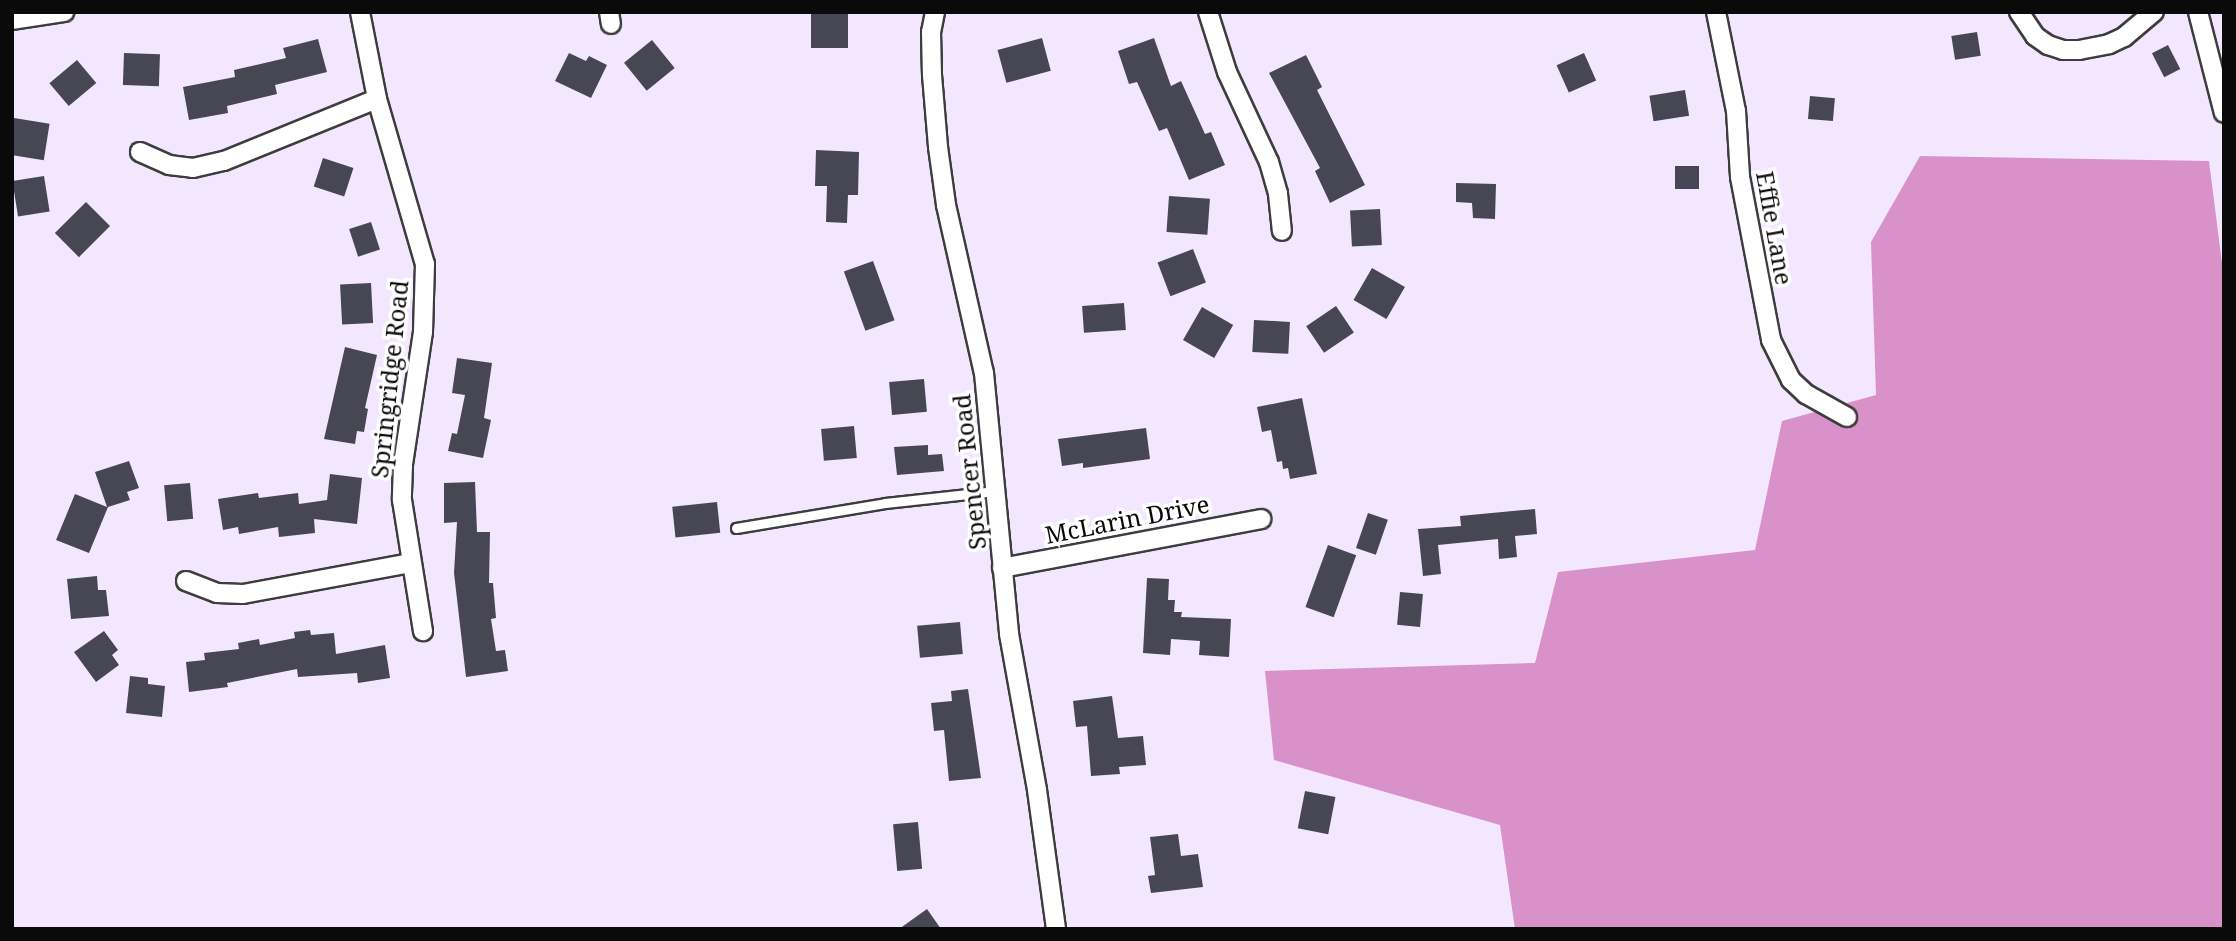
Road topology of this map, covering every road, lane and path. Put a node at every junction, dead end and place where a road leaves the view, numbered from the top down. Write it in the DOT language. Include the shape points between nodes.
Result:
graph roads {
  1 [pos="64,12"];
  2 [pos="360,12"];
  3 [pos="935,12"];
  4 [pos="1208,12"];
  5 [pos="1716,12"];
  6 [pos="2019,12"];
  7 [pos="2154,12"];
  8 [pos="2198,12"];
  9 [pos="12,19"];
  10 [pos="377,99"];
  11 [pos="2224,113"];
  12 [pos="140,152"];
  13 [pos="1282,232"];
  14 [pos="1847,417"];
  15 [pos="995,491"];
  16 [pos="1261,519"];
  17 [pos="736,528"];
  18 [pos="411,563"];
  19 [pos="1002,568"];
  20 [pos="186,581"];
  21 [pos="423,631"];
  22 [pos="1056,929"];
  1 -- 9 [label="street"];
  2 -- 10 [label="street, Springridge Road"];
  3 -- 15 [label="street, Spencer Road" via="931,32 938,147 946,205 984,373"];
  4 -- 13 [label="street" via="1227,72 1269,162"];
  5 -- 14 [label="street, Effie Lane" via="1736,111 1742,189 1771,340 1791,380"];
  6 -- 7 [label="street" via="2035,36 2063,50 2109,44"];
  8 -- 11 [label="street"];
  10 -- 12 [label="street" via="224,161 193,167 169,165"];
  10 -- 18 [label="street, Springridge Road" via="425,264 422,332 403,465 403,512"];
  15 -- 17 [label="lane" via="885,503"];
  15 -- 19 [label="street, Spencer Road"];
  16 -- 19 [label="street, McLarin Drive"];
  18 -- 20 [label="street" via="243,594 217,593"];
  18 -- 21 [label="street, Springridge Road"];
  19 -- 22 [label="street, Spencer Road"];
}
